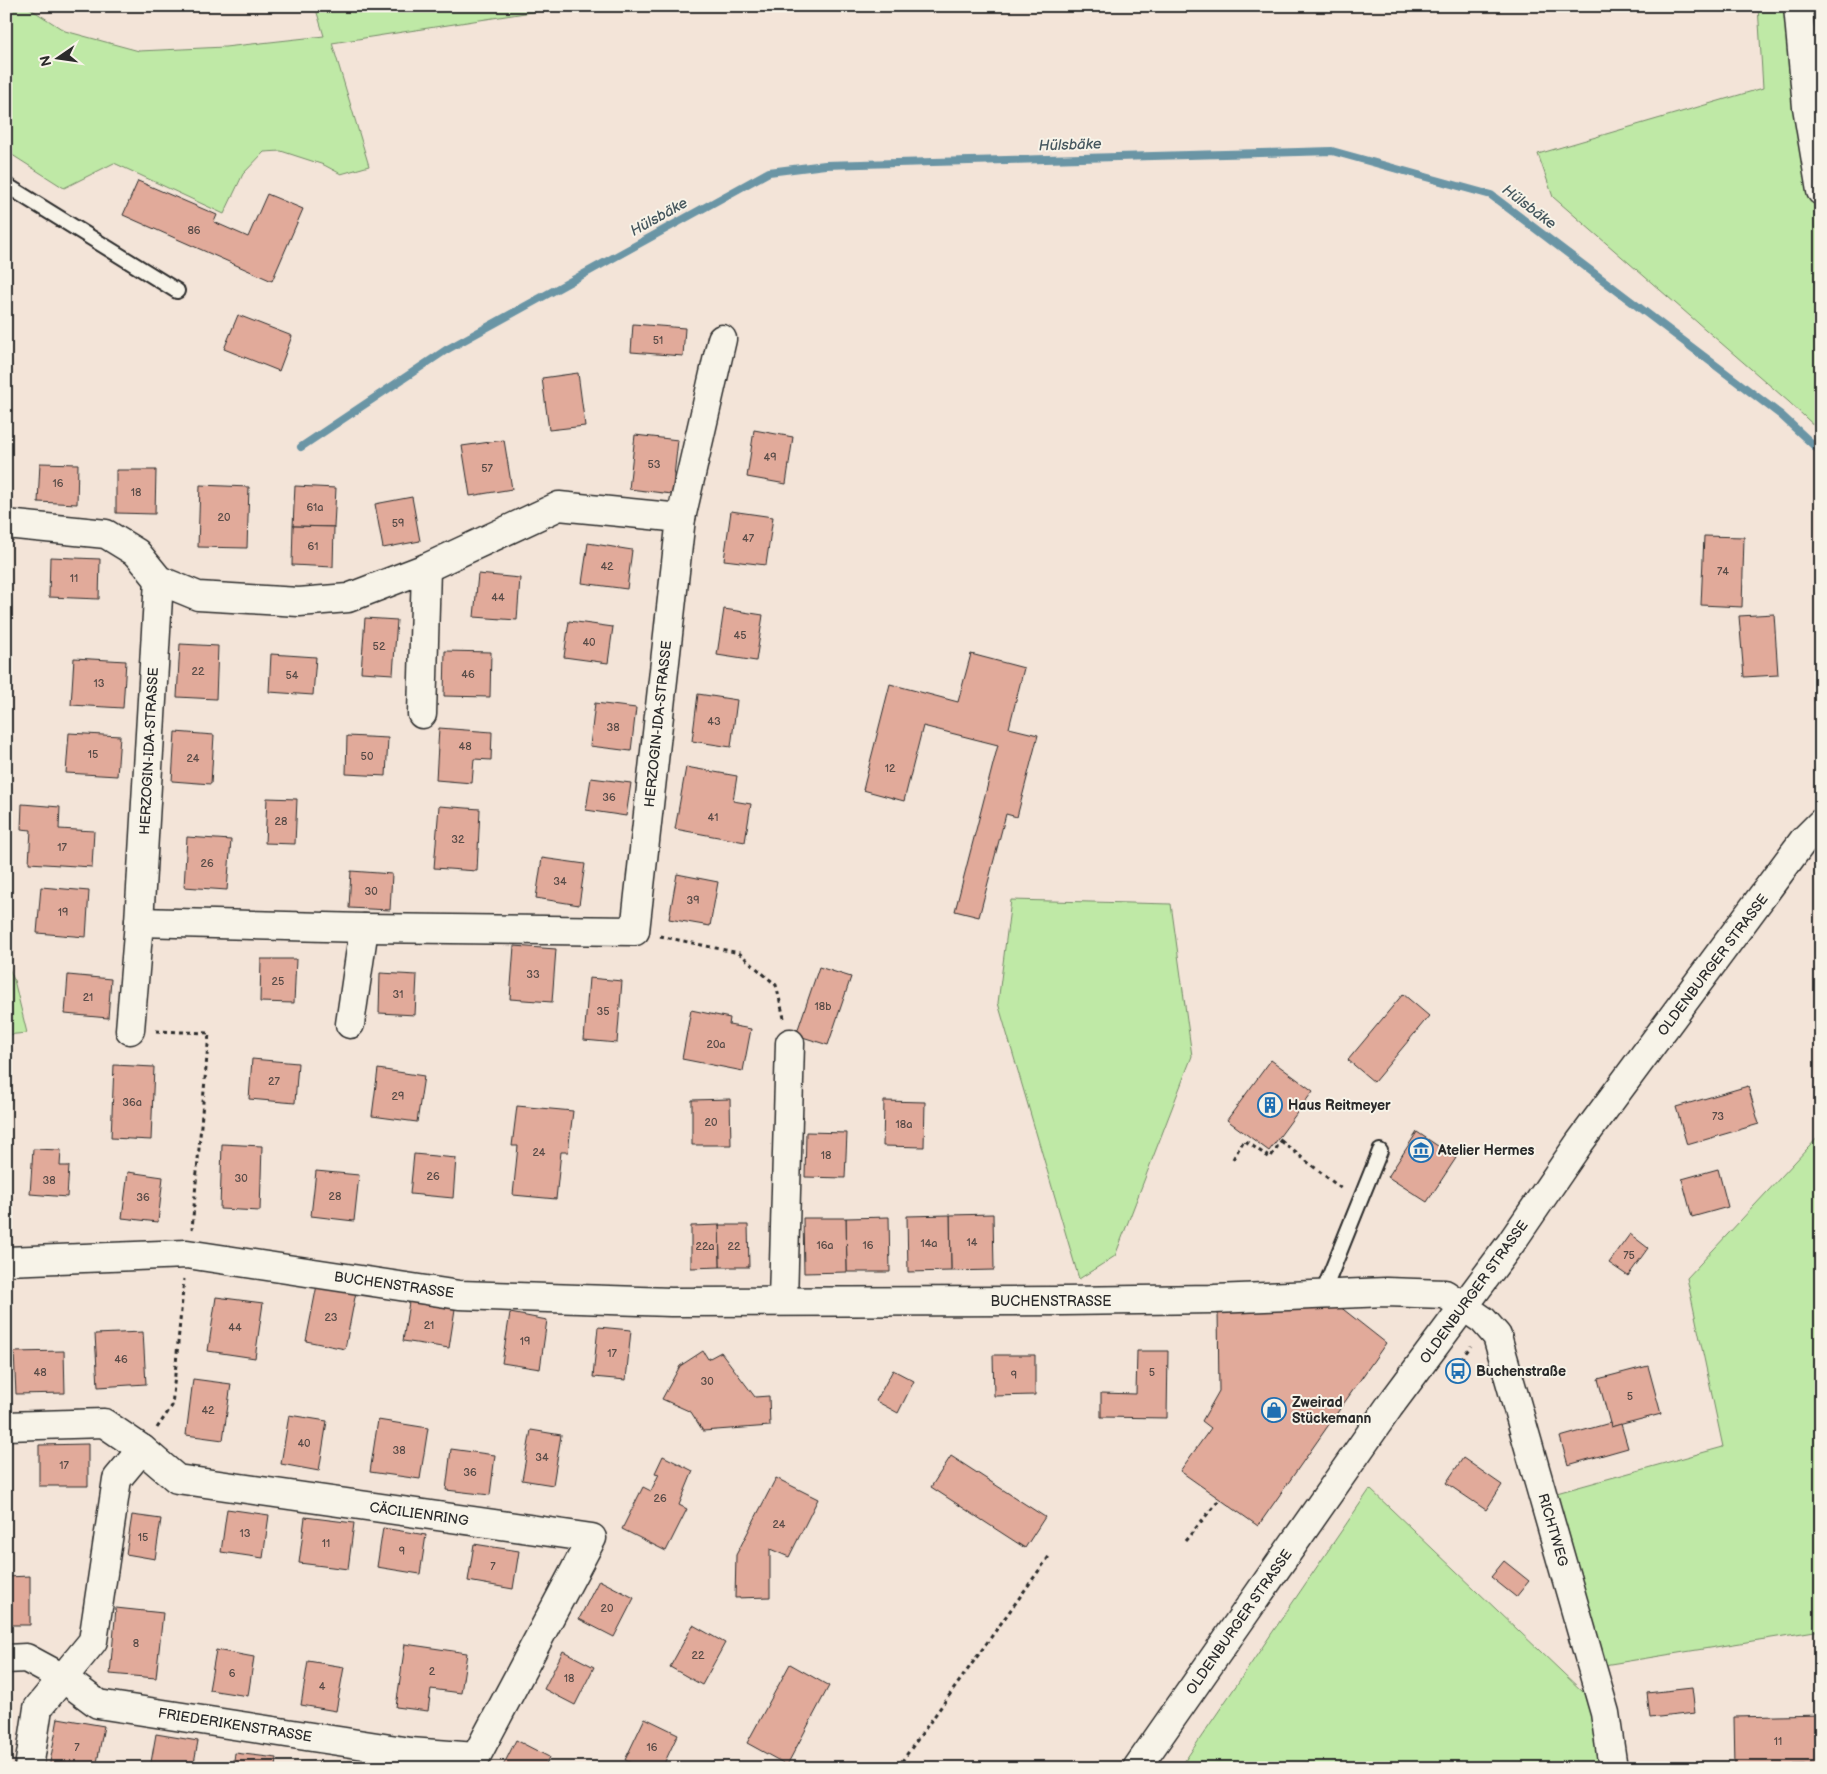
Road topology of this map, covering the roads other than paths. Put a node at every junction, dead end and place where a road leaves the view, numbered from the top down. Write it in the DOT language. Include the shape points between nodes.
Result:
graph roads {
  1 [pos="1798,6"];
  2 [pos="6,185"];
  3 [pos="1821,191"];
  4 [pos="177,291"];
  5 [pos="722,339"];
  6 [pos="681,518"];
  7 [pos="6,524"];
  8 [pos="426,568"];
  9 [pos="159,580"];
  10 [pos="422,714"];
  11 [pos="1821,823"];
  12 [pos="139,922"];
  13 [pos="364,928"];
  14 [pos="350,1024"];
  15 [pos="130,1030"];
  16 [pos="790,1042"];
  17 [pos="1380,1151"];
  18 [pos="6,1261"];
  19 [pos="1322,1295"];
  20 [pos="783,1300"];
  21 [pos="1464,1307"];
  22 [pos="6,1426"];
  23 [pos="142,1449"];
  24 [pos="6,1659"];
  25 [pos="63,1678"];
  26 [pos="473,1762"];
  27 [pos="29,1768"];
  28 [pos="1137,1768"];
  29 [pos="1613,1768"];
  1 -- 3 [label="street" via="1807,107"];
  2 -- 4 [label="lane"];
  5 -- 6 [label="street, HERZOGIN-IDA-STRASSE"];
  6 -- 8 [label="street" via="559,506"];
  6 -- 13 [label="street, HERZOGIN-IDA-STRASSE" via="635,931"];
  7 -- 9 [label="street" via="106,534 137,553"];
  8 -- 9 [label="street" via="348,598 299,602 198,596"];
  8 -- 10 [label="street"];
  9 -- 12 [label="street, HERZOGIN-IDA-STRASSE"];
  11 -- 21 [label="street, OLDENBURGER STRASSE" via="1803,841 1580,1142"];
  12 -- 13 [label="street"];
  12 -- 15 [label="street, HERZOGIN-IDA-STRASSE"];
  13 -- 14 [label="street"];
  16 -- 20 [label="street"];
  17 -- 19 [label="lane"];
  18 -- 20 [label="street, BUCHENSTRASSE" via="187,1254 459,1295 671,1302"];
  19 -- 20 [label="street, BUCHENSTRASSE" via="1063,1301"];
  19 -- 21 [label="street, BUCHENSTRASSE" via="1445,1294"];
  21 -- 28 [label="street, OLDENBURGER STRASSE" via="1389,1407"];
  21 -- 29 [label="street, RICHTWEG" via="1483,1320 1497,1336 1605,1713"];
  22 -- 23 [label="street, CÄCILIENRING" via="104,1423"];
  23 -- 25 [label="street" via="117,1479 93,1641"];
  23 -- 26 [label="street, CÄCILIENRING" via="177,1479 592,1538"];
  24 -- 25 [label="street, FRIEDERIKENSTRASSE" via="26,1658"];
  25 -- 26 [label="street, FRIEDERIKENSTRASSE" via="98,1704"];
  25 -- 27 [label="street" via="38,1708"];
}
